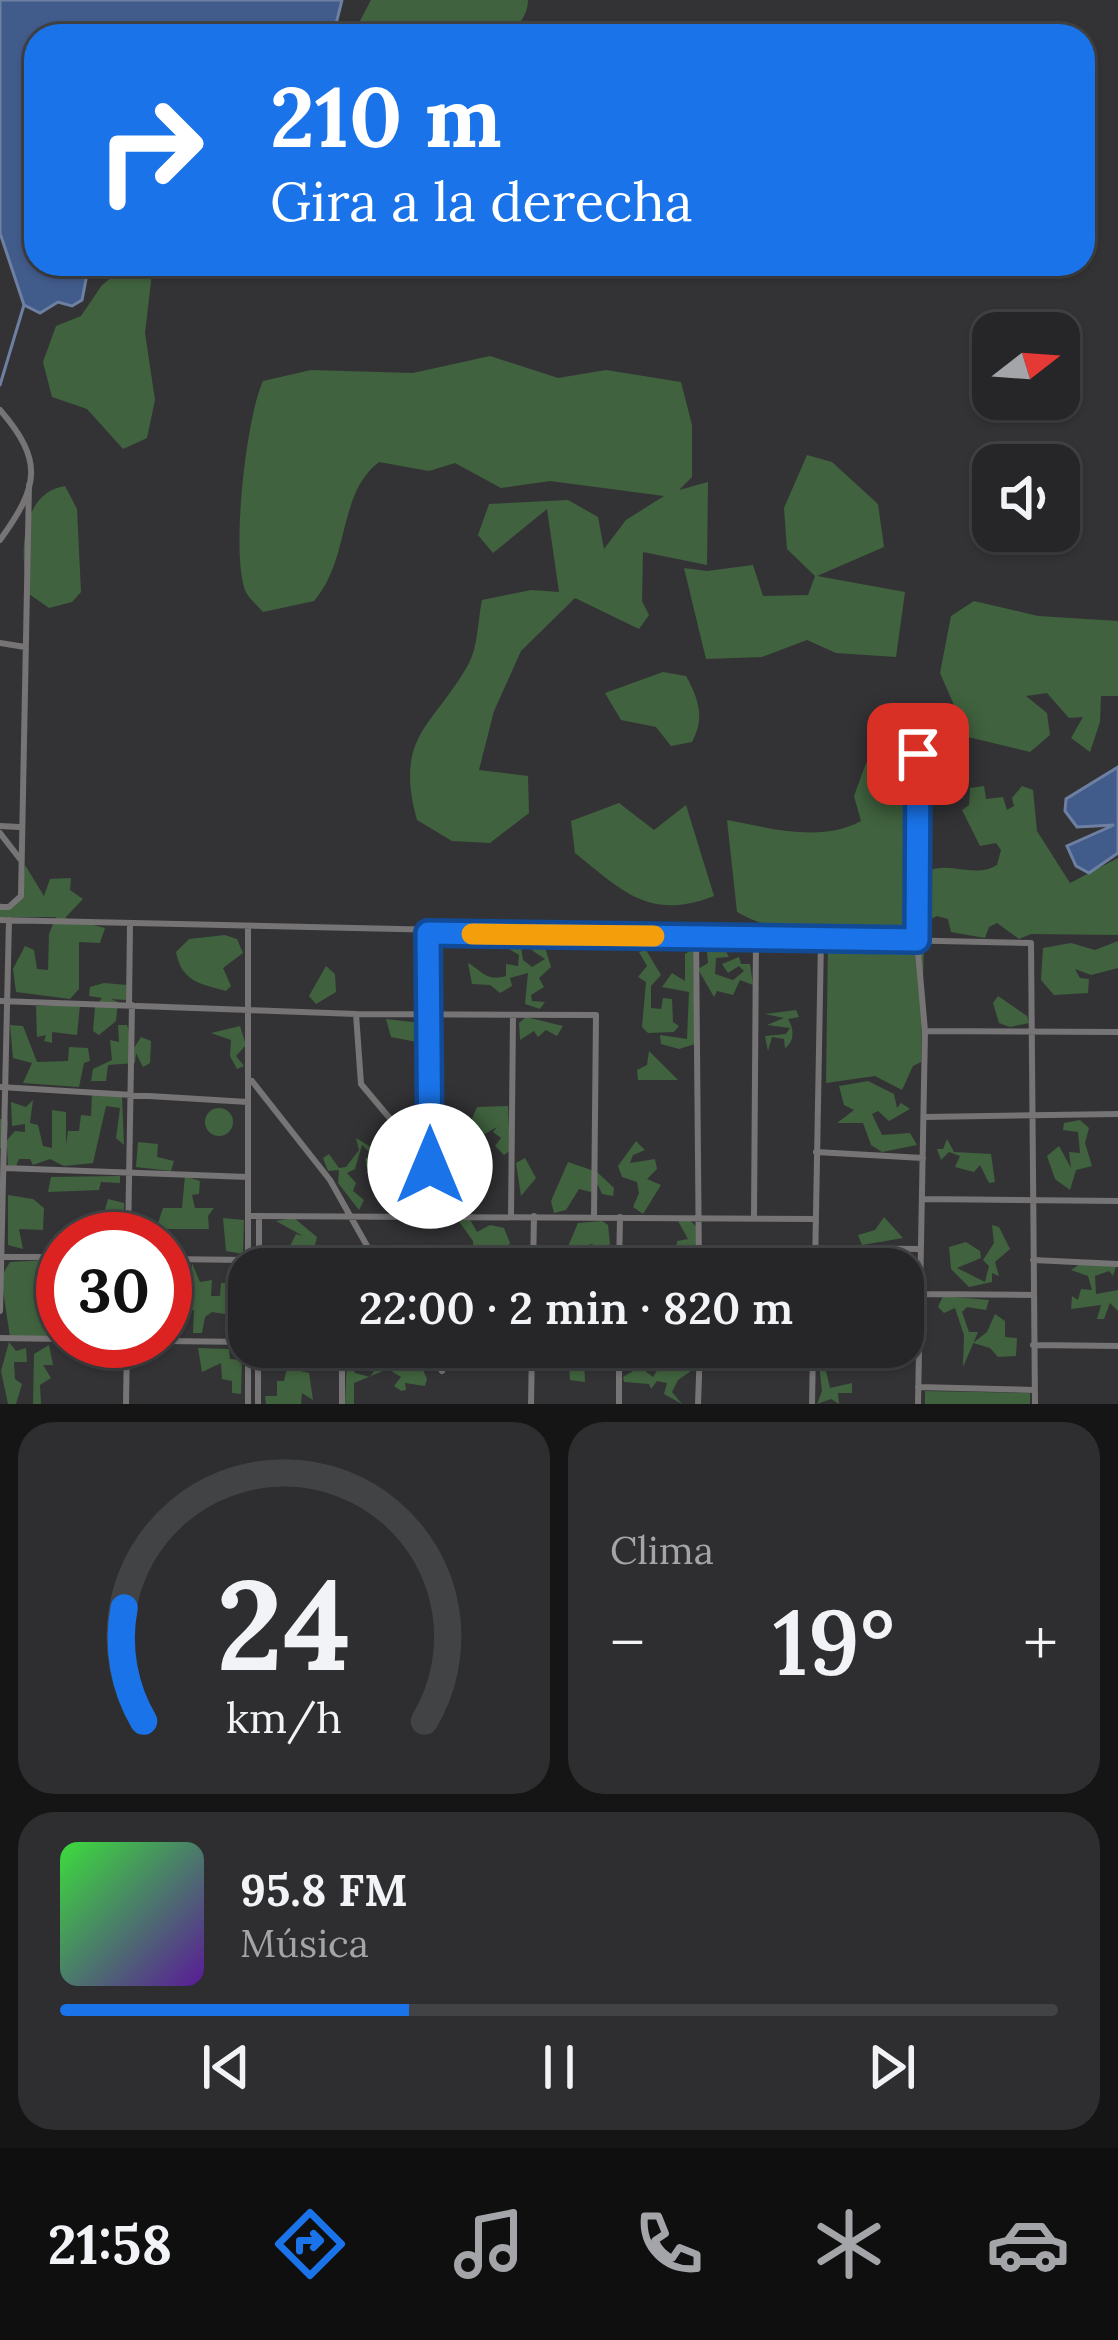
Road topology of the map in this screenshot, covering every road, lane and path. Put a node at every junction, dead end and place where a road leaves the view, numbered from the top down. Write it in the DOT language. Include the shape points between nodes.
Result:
graph roads {
  1 [pos="0,410"];
  2 [pos="29,485"];
  3 [pos="0,540"];
  4 [pos="0,644"];
  5 [pos="26,647"];
  6 [pos="918,754"];
  7 [pos="19,827"];
  8 [pos="0,829"];
  9 [pos="20,859"];
  10 [pos="0,907"];
  11 [pos="4,920"];
  12 [pos="130,925"];
  13 [pos="248,928"];
  14 [pos="428,933"];
  15 [pos="696,937"];
  16 [pos="756,938"];
  17 [pos="821,938"];
  18 [pos="917,940"];
  19 [pos="3,1001"];
  20 [pos="131,1005"];
  21 [pos="250,1011"];
  22 [pos="356,1014"];
  23 [pos="429,1016"];
  24 [pos="514,1017"];
  25 [pos="926,1031"];
  26 [pos="1035,1031"];
  27 [pos="1118,1032"];
  28 [pos="250,1078"];
  29 [pos="3,1088"];
  30 [pos="130,1091"];
  31 [pos="249,1102"];
  32 [pos="1035,1114"];
  33 [pos="1118,1114"];
  34 [pos="924,1117"];
  35 [pos="816,1152"];
  36 [pos="923,1158"];
  37 [pos="430,1166"];
  38 [pos="2,1168"];
  39 [pos="129,1171"];
  40 [pos="248,1177"];
  41 [pos="922,1199"];
  42 [pos="1118,1201"];
  43 [pos="1034,1202"];
  44 [pos="128,1212"];
  45 [pos="248,1216"];
  46 [pos="259,1216"];
  47 [pos="354,1216"];
  48 [pos="430,1216"];
  49 [pos="512,1216"];
  50 [pos="534,1216"];
  51 [pos="594,1216"];
  52 [pos="620,1217"];
  53 [pos="698,1218"];
  54 [pos="754,1218"];
  55 [pos="816,1219"];
  56 [pos="367,1245"];
  57 [pos="248,1248"];
  58 [pos="259,1248"];
  59 [pos="366,1248"];
  60 [pos="369,1248"];
  61 [pos="533,1248"];
  62 [pos="619,1248"];
  63 [pos="699,1248"];
  64 [pos="816,1248"];
  65 [pos="921,1248"];
  66 [pos="1,1256"];
  67 [pos="36,1257"];
  68 [pos="192,1259"];
  69 [pos="228,1260"];
  70 [pos="1034,1260"];
  71 [pos="1118,1264"];
  72 [pos="924,1294"];
  73 [pos="1033,1295"];
  74 [pos="0,1311"];
  75 [pos="0,1338"];
  76 [pos="36,1339"];
  77 [pos="192,1341"];
  78 [pos="228,1342"];
  79 [pos="1033,1345"];
  80 [pos="1118,1346"];
  81 [pos="127,1368"];
  82 [pos="248,1368"];
  83 [pos="259,1368"];
  84 [pos="342,1368"];
  85 [pos="440,1368"];
  86 [pos="532,1368"];
  87 [pos="619,1368"];
  88 [pos="699,1368"];
  89 [pos="813,1368"];
  90 [pos="919,1368"];
  91 [pos="442,1371"];
  92 [pos="918,1387"];
  93 [pos="1034,1390"];
  94 [pos="126,1404"];
  95 [pos="248,1404"];
  96 [pos="258,1404"];
  97 [pos="342,1404"];
  98 [pos="531,1404"];
  99 [pos="619,1404"];
  100 [pos="698,1404"];
  101 [pos="812,1404"];
  102 [pos="918,1404"];
  103 [pos="1035,1404"];
  1 -- 2 [label="street" via="30,446"];
  2 -- 3 [label="street"];
  2 -- 5 [label="street"];
  4 -- 5 [label="street"];
  5 -- 7 [label="street"];
  6 -- 18 [label="street"];
  7 -- 8 [label="street"];
  7 -- 9 [label="street"];
  8 -- 9 [label="street"];
  9 -- 10 [label="street" via="21,896"];
  11 -- 12 [label="street"];
  11 -- 19 [label="street"];
  12 -- 13 [label="street"];
  12 -- 20 [label="street"];
  13 -- 14 [label="street"];
  13 -- 21 [label="street"];
  14 -- 15 [label="street"];
  14 -- 23 [label="street"];
  15 -- 16 [label="street"];
  15 -- 53 [label="street"];
  16 -- 17 [label="street"];
  16 -- 54 [label="street"];
  17 -- 18 [label="street"];
  17 -- 35 [label="street"];
  18 -- 25 [label="street"];
  18 -- 26 [label="street" via="1031,943"];
  19 -- 20 [label="street"];
  19 -- 29 [label="street"];
  20 -- 21 [label="street"];
  20 -- 30 [label="street"];
  21 -- 22 [label="street"];
  21 -- 28 [label="street"];
  22 -- 23 [label="street"];
  22 -- 37 [label="street" via="362,1084"];
  23 -- 24 [label="street"];
  23 -- 37 [label="street"];
  24 -- 49 [label="street"];
  24 -- 51 [label="street" via="596,1015"];
  25 -- 26 [label="street"];
  25 -- 34 [label="street"];
  26 -- 27 [label="street"];
  26 -- 32 [label="street"];
  28 -- 31 [label="street"];
  28 -- 47 [label="street"];
  29 -- 30 [label="street"];
  29 -- 38 [label="street"];
  30 -- 31 [label="street"];
  30 -- 39 [label="street"];
  31 -- 40 [label="street"];
  32 -- 33 [label="street"];
  32 -- 34 [label="street"];
  32 -- 43 [label="street"];
  34 -- 36 [label="street"];
  35 -- 36 [label="street"];
  35 -- 55 [label="street"];
  36 -- 41 [label="street"];
  37 -- 48 [label="street"];
  38 -- 39 [label="street"];
  38 -- 66 [label="street"];
  39 -- 40 [label="street"];
  39 -- 44 [label="street"];
  40 -- 45 [label="street"];
  41 -- 43 [label="street"];
  41 -- 65 [label="street"];
  42 -- 43 [label="street"];
  43 -- 70 [label="street"];
  45 -- 46 [label="street"];
  45 -- 57 [label="street"];
  46 -- 47 [label="street"];
  46 -- 58 [label="street"];
  47 -- 48 [label="street"];
  47 -- 56 [label="street"];
  48 -- 49 [label="street"];
  49 -- 50 [label="street"];
  50 -- 51 [label="street"];
  50 -- 61 [label="street"];
  51 -- 52 [label="street"];
  52 -- 53 [label="street"];
  52 -- 62 [label="street"];
  53 -- 54 [label="street"];
  53 -- 63 [label="street"];
  54 -- 55 [label="street"];
  55 -- 64 [label="street"];
  56 -- 59 [label="street"];
  56 -- 60 [label="street"];
  66 -- 67 [label="street"];
  66 -- 74 [label="street"];
  68 -- 69 [label="street"];
  70 -- 71 [label="street"];
  70 -- 73 [label="street"];
  72 -- 73 [label="street"];
  73 -- 79 [label="street"];
  75 -- 76 [label="street"];
  77 -- 78 [label="street"];
  79 -- 80 [label="street"];
  79 -- 93 [label="street"];
  81 -- 94 [label="street"];
  82 -- 95 [label="street"];
  83 -- 96 [label="street"];
  84 -- 97 [label="street"];
  85 -- 91 [label="street"];
  86 -- 98 [label="street"];
  87 -- 99 [label="street"];
  88 -- 100 [label="street"];
  89 -- 101 [label="street"];
  90 -- 92 [label="street"];
  92 -- 93 [label="street"];
  92 -- 102 [label="street"];
  93 -- 103 [label="street"];
}
